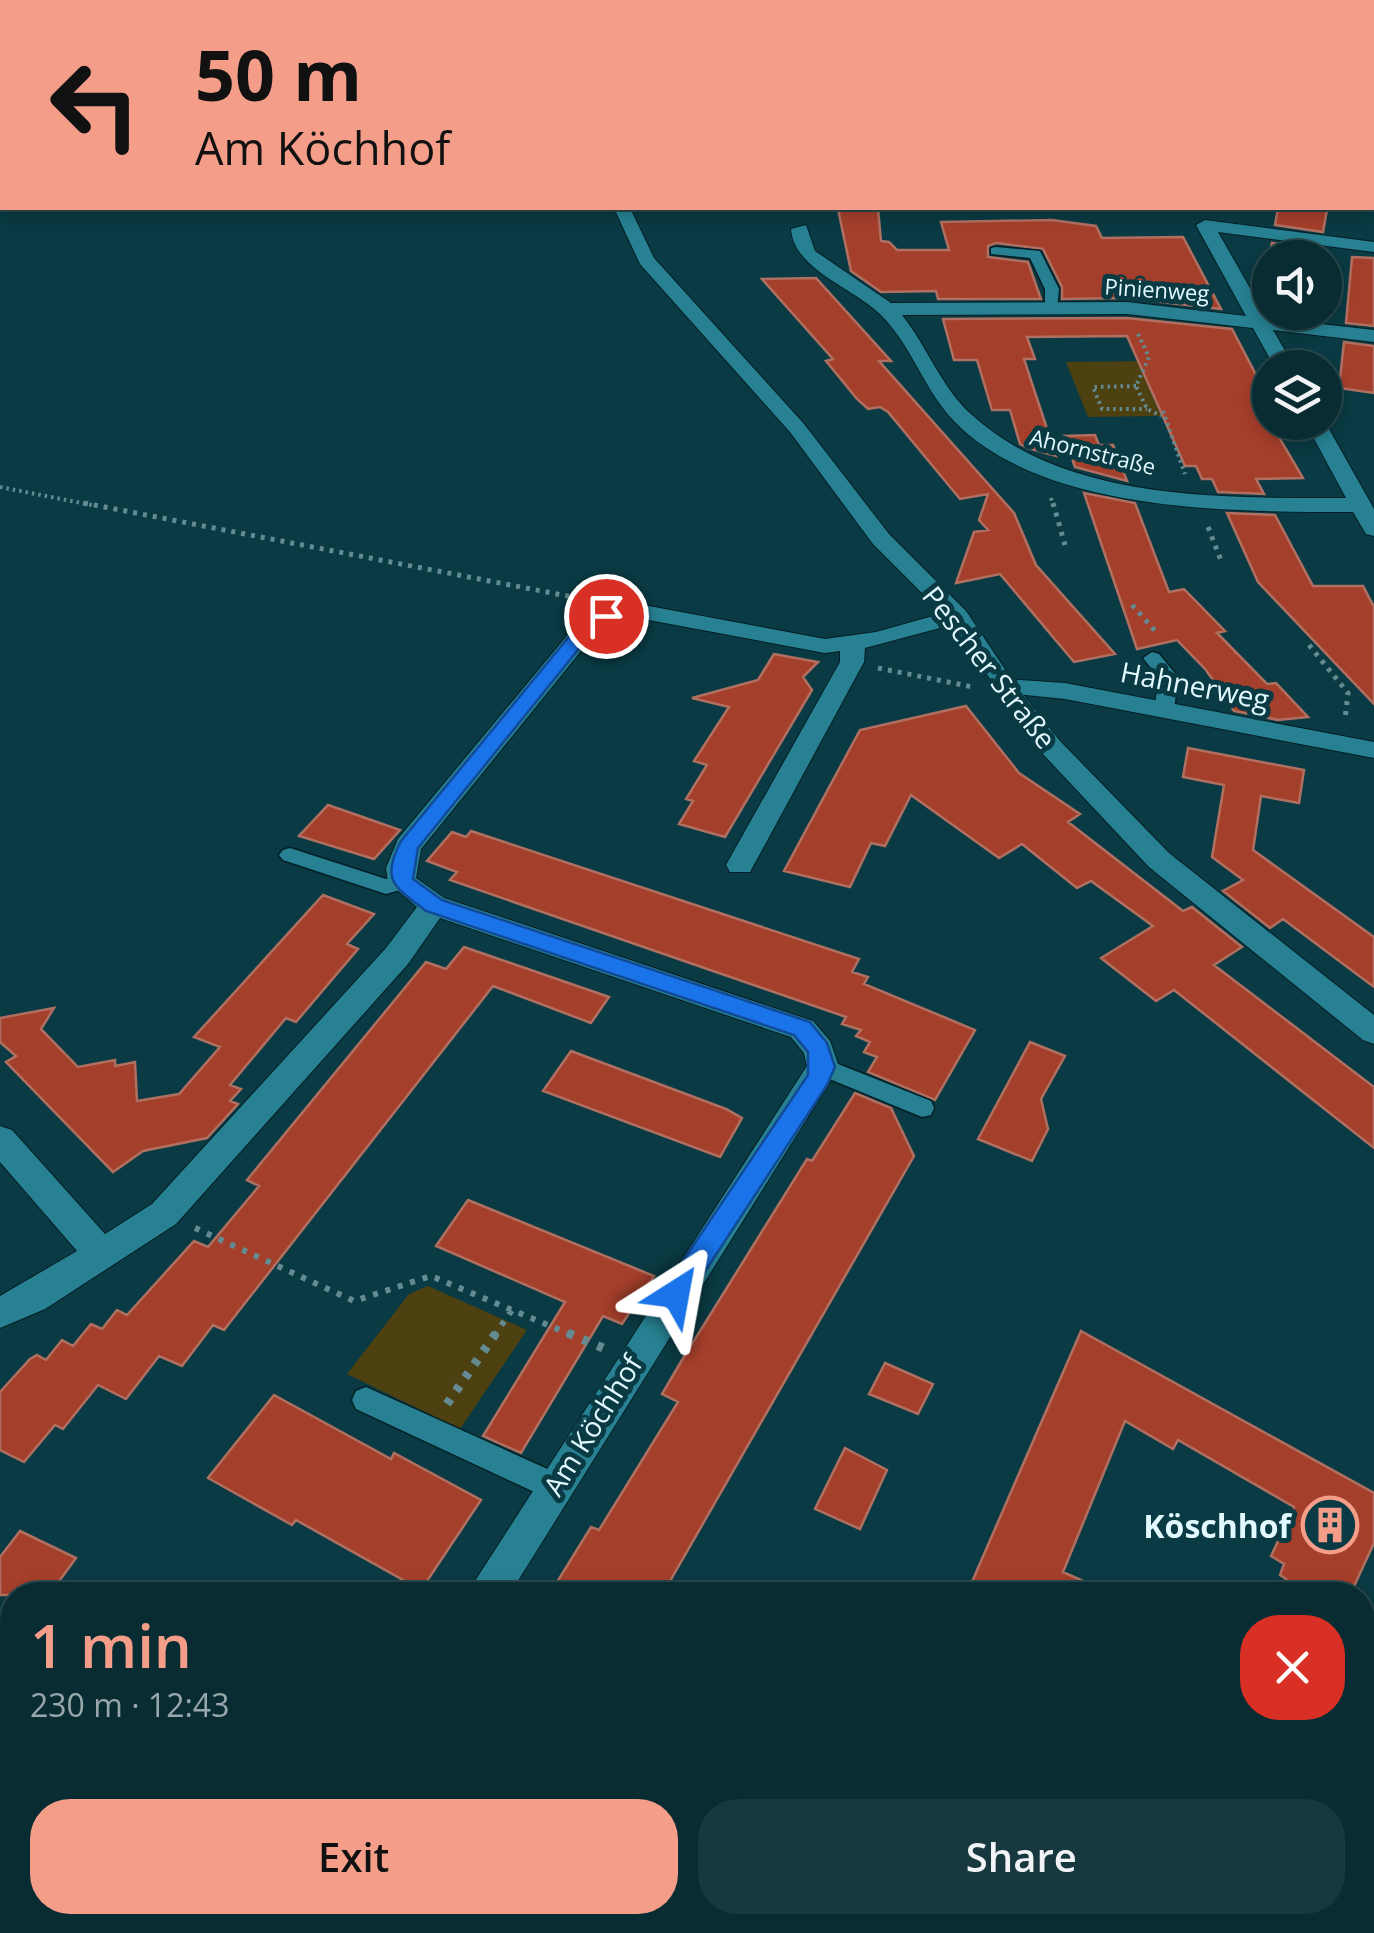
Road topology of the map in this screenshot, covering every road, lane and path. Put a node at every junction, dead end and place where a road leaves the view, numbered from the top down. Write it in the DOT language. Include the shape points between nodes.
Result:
graph roads {
  1 [pos="623,210"];
  2 [pos="800,229"];
  3 [pos="1320,240"];
  4 [pos="1342,243"];
  5 [pos="1374,247"];
  6 [pos="996,251"];
  7 [pos="1052,306"];
  8 [pos="1127,308"];
  9 [pos="886,309"];
  10 [pos="1252,309"];
  11 [pos="1252,320"];
  12 [pos="1328,330"];
  13 [pos="1374,336"];
  14 [pos="1136,386"];
  15 [pos="1147,409"];
  16 [pos="1325,440"];
  17 [pos="1050,471"];
  18 [pos="0,488"];
  19 [pos="1196,498"];
  20 [pos="1360,505"];
  21 [pos="1374,530"];
  22 [pos="1066,545"];
  23 [pos="622,610"];
  24 [pos="958,616"];
  25 [pos="853,644"];
  26 [pos="1309,645"];
  27 [pos="1152,658"];
  28 [pos="1004,688"];
  29 [pos="1164,710"];
  30 [pos="1342,744"];
  31 [pos="1374,750"];
  32 [pos="290,855"];
  33 [pos="740,865"];
  34 [pos="402,882"];
  35 [pos="434,905"];
  36 [pos="1374,1032"];
  37 [pos="823,1067"];
  38 [pos="922,1108"];
  39 [pos="0,1139"];
  40 [pos="164,1214"];
  41 [pos="102,1255"];
  42 [pos="512,1310"];
  43 [pos="0,1313"];
  44 [pos="632,1360"];
  45 [pos="366,1400"];
  46 [pos="429,1430"];
  47 [pos="553,1486"];
  48 [pos="494,1582"];
  1 -- 24 [label="street, Pescher Straße" via="646,260 797,428 881,540"];
  2 -- 9 [label="street, Ahornstraße" via="809,256"];
  3 -- 10 [label="street" via="1205,225"];
  4 -- 5 [label="street"];
  6 -- 7 [label="lane" via="1035,254"];
  7 -- 8 [label="street, Pinienweg"];
  7 -- 9 [label="street, Pinienweg"];
  8 -- 11 [label="street, Pinienweg"];
  8 -- 14 [label="path" via="1148,357"];
  9 -- 17 [label="street, Ahornstraße" via="964,420 990,444"];
  12 -- 13 [label="street, Pinienweg"];
  14 -- 15 [label="path"];
  14 -- 15 [label="path" via="1093,386 1102,409"];
  15 -- 19 [label="path" via="1162,413"];
  16 -- 20 [label="street"];
  17 -- 19 [label="street, Ahornstraße"];
  17 -- 22 [label="path" via="1046,482"];
  18 -- 23 [label="path"];
  19 -- 20 [label="street, Ahornstraße"];
  20 -- 21 [label="street"];
  23 -- 25 [label="street" via="801,645"];
  23 -- 34 [label="street" via="584,631 408,846"];
  24 -- 25 [label="street"];
  24 -- 28 [label="street, Pescher Straße"];
  25 -- 33 [label="street" via="852,662"];
  26 -- 30 [label="path" via="1348,694"];
  27 -- 29 [label="lane" via="1169,677"];
  28 -- 29 [label="street, Hahnerweg" via="1065,691"];
  28 -- 36 [label="street, Pescher Straße" via="1158,860"];
  29 -- 30 [label="street, Hahnerweg"];
  30 -- 31 [label="street, Hahnerweg"];
  32 -- 34 [label="lane" via="386,887"];
  34 -- 35 [label="street"];
  35 -- 37 [label="street" via="802,1028 819,1049"];
  35 -- 40 [label="street"];
  37 -- 38 [label="lane"];
  37 -- 44 [label="street, Am Köchhof"];
  39 -- 41 [label="street"];
  40 -- 41 [label="street"];
  40 -- 42 [label="path" via="354,1301 431,1276"];
  41 -- 43 [label="street"];
  42 -- 44 [label="path"];
  42 -- 46 [label="path"];
  44 -- 47 [label="street, Am Köchhof"];
  45 -- 46 [label="lane"];
  46 -- 47 [label="lane"];
  47 -- 48 [label="street, Am Köchhof"];
}
